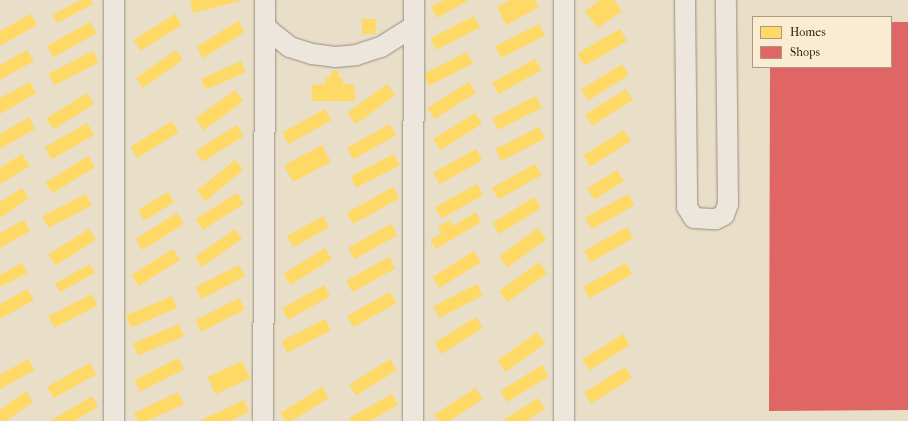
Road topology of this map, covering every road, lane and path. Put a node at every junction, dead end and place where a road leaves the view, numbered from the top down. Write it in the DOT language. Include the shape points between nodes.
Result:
graph roads {
  1 [pos="114,0"];
  2 [pos="265,0"];
  3 [pos="414,0"];
  4 [pos="564,0"];
  5 [pos="685,0"];
  6 [pos="726,0"];
  7 [pos="265,26"];
  8 [pos="414,26"];
  9 [pos="114,421"];
  10 [pos="263,421"];
  11 [pos="414,421"];
  12 [pos="564,421"];
  1 -- 9 [label="lane"];
  2 -- 7 [label="lane"];
  3 -- 8 [label="lane"];
  4 -- 12 [label="lane"];
  5 -- 6 [label="lane" via="687,207 694,218 716,219 724,215 728,204"];
  7 -- 8 [label="lane" via="290,47 335,58 381,47"];
  7 -- 10 [label="lane"];
  8 -- 11 [label="lane"];
}
